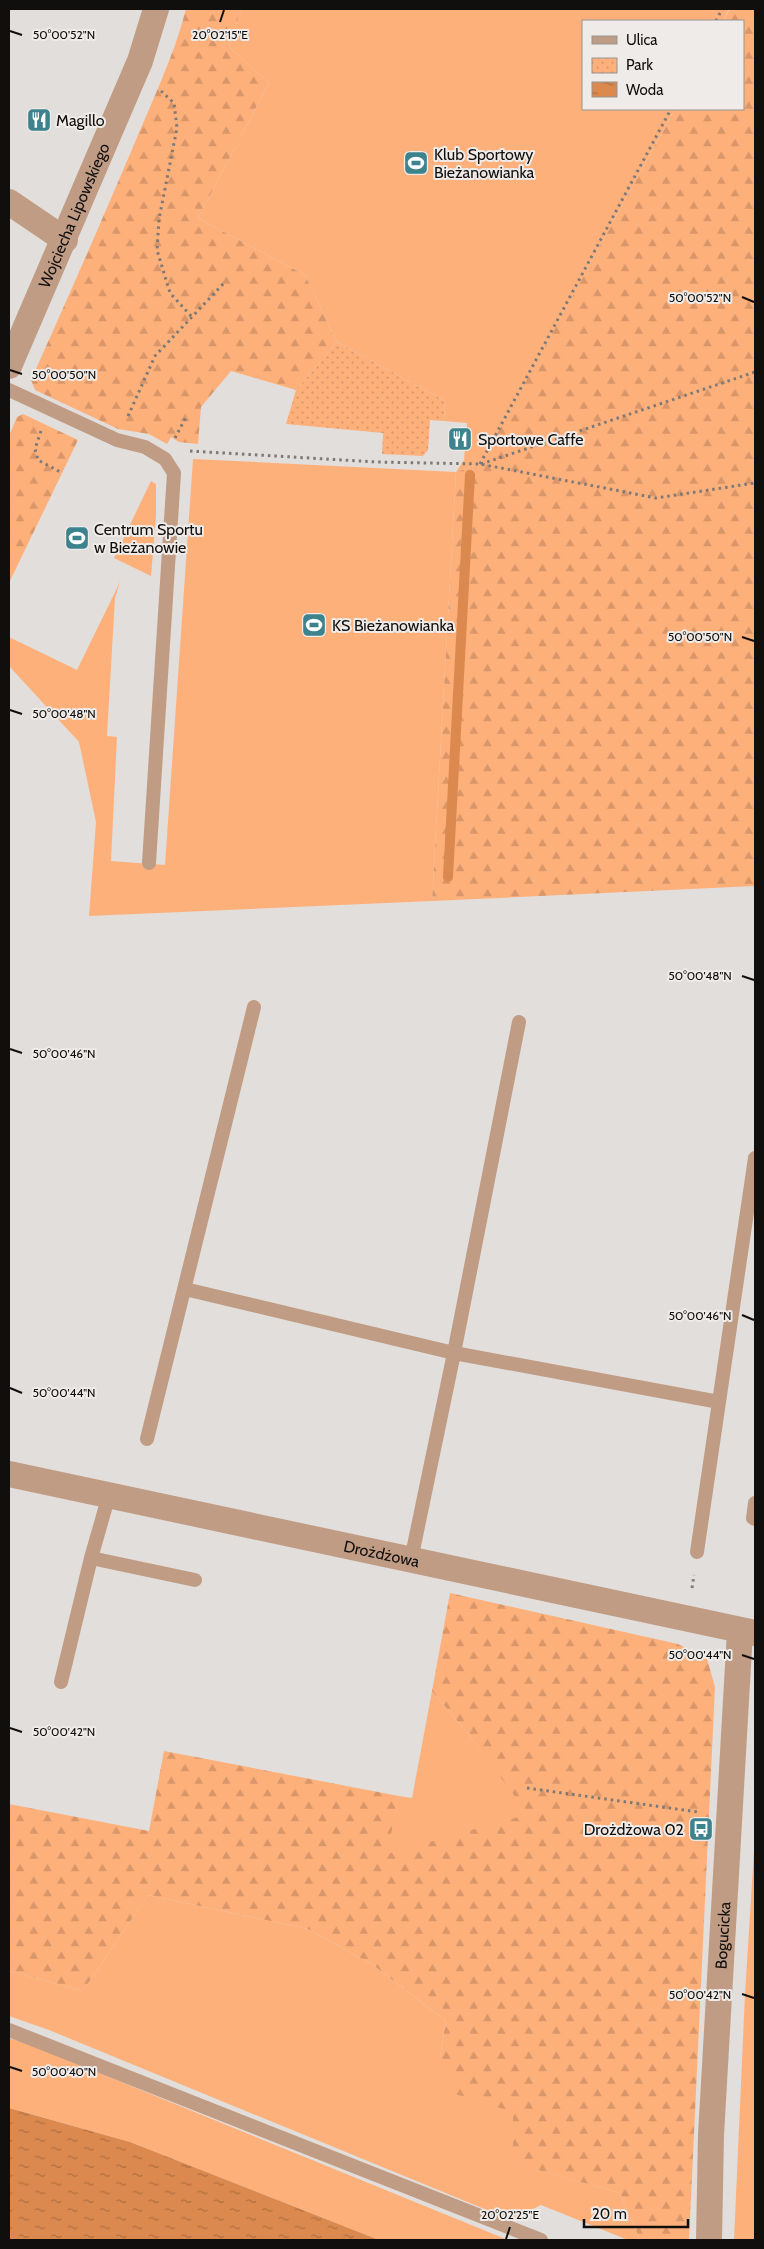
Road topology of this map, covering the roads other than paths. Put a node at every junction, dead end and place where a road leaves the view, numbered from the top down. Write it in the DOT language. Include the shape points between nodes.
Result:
graph roads {
  1 [pos="156,9"];
  2 [pos="9,202"];
  3 [pos="64,240"];
  4 [pos="9,366"];
  5 [pos="9,390"];
  6 [pos="149,864"];
  7 [pos="254,1007"];
  8 [pos="519,1022"];
  9 [pos="755,1158"];
  10 [pos="186,1289"];
  11 [pos="454,1353"];
  12 [pos="719,1402"];
  13 [pos="147,1439"];
  14 [pos="9,1474"];
  15 [pos="109,1495"];
  16 [pos="755,1503"];
  17 [pos="755,1519"];
  18 [pos="697,1552"];
  19 [pos="91,1558"];
  20 [pos="411,1560"];
  21 [pos="195,1580"];
  22 [pos="748,1632"];
  23 [pos="61,1682"];
  24 [pos="9,2030"];
  25 [pos="541,2240"];
  26 [pos="709,2240"];
  1 -- 3 [label="street, Wojciecha Lipowskiego" via="140,61"];
  2 -- 3 [label="street"];
  3 -- 4 [label="street, Wojciecha Lipowskiego"];
  5 -- 6 [label="lane" via="117,440 168,454 174,473"];
  7 -- 10 [label="lane"];
  8 -- 11 [label="lane"];
  9 -- 12 [label="lane"];
  10 -- 11 [label="lane"];
  10 -- 13 [label="lane"];
  11 -- 12 [label="lane"];
  11 -- 20 [label="lane"];
  12 -- 18 [label="lane"];
  14 -- 15 [label="street, Drożdżowa"];
  15 -- 19 [label="lane"];
  15 -- 20 [label="street, Drożdżowa"];
  16 -- 17 [label="lane"];
  19 -- 21 [label="lane"];
  19 -- 23 [label="lane"];
  20 -- 22 [label="street, Drożdżowa"];
  22 -- 26 [label="street, Bogucicka" via="711,2135"];
  24 -- 25 [label="lane"];
}
